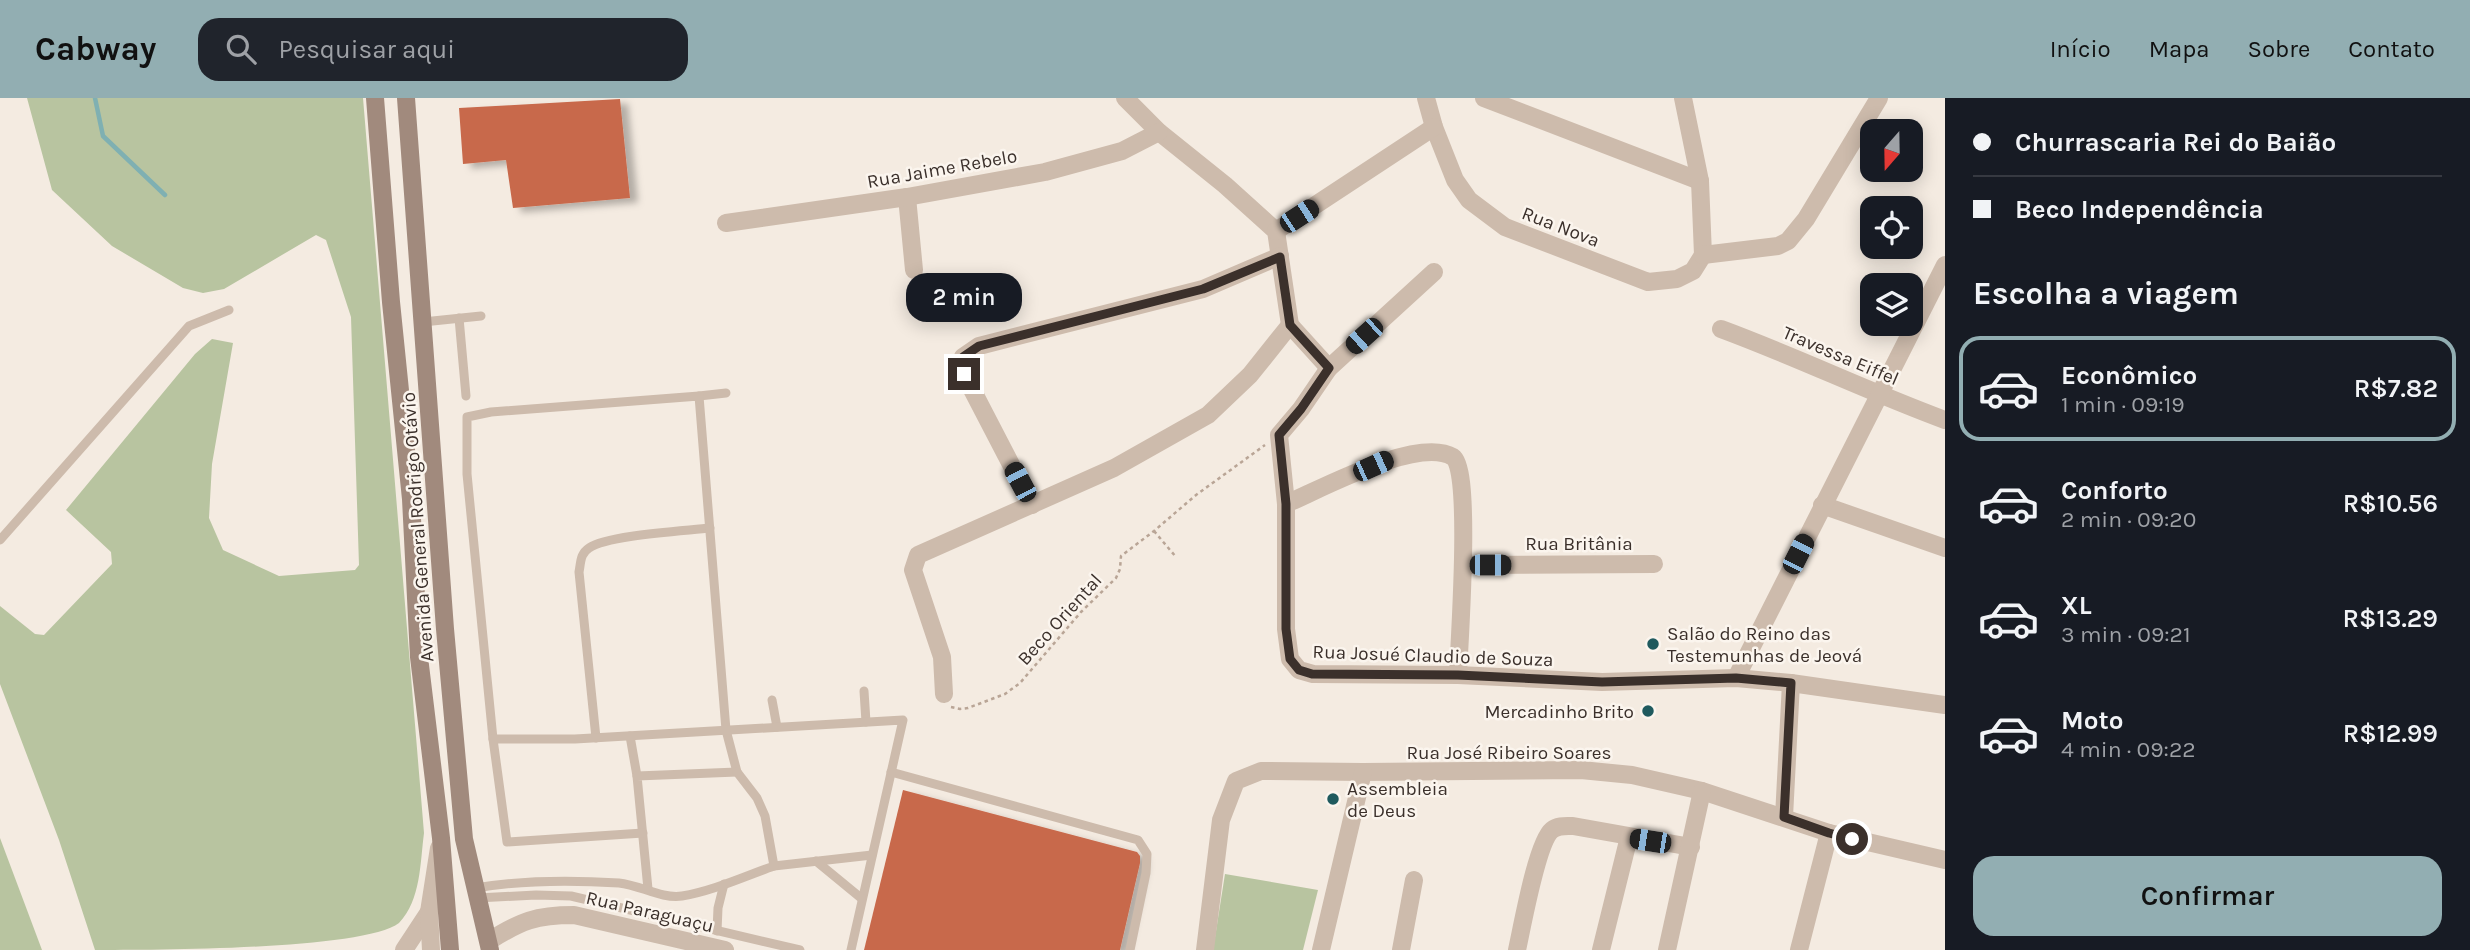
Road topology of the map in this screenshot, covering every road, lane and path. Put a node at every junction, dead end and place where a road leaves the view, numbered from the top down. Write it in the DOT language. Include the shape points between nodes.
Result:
graph roads {
  1 [pos="375,98"];
  2 [pos="406,98"];
  3 [pos="1125,98"];
  4 [pos="1426,98"];
  5 [pos="1486,98"];
  6 [pos="1683,98"];
  7 [pos="1879,98"];
  8 [pos="1434,127"];
  9 [pos="1159,132"];
  10 [pos="1700,181"];
  11 [pos="907,197"];
  12 [pos="726,223"];
  13 [pos="1276,231"];
  14 [pos="1703,255"];
  15 [pos="1280,257"];
  16 [pos="1945,265"];
  17 [pos="914,270"];
  18 [pos="1434,272"];
  19 [pos="229,310"];
  20 [pos="481,316"];
  21 [pos="459,318"];
  22 [pos="423,322"];
  23 [pos="1290,325"];
  24 [pos="1721,329"];
  25 [pos="1329,368"];
  26 [pos="726,393"];
  27 [pos="466,396"];
  28 [pos="699,396"];
  29 [pos="1880,396"];
  30 [pos="1945,420"];
  31 [pos="1279,435"];
  32 [pos="1286,504"];
  33 [pos="1032,505"];
  34 [pos="1822,505"];
  35 [pos="710,528"];
  36 [pos="1154,531"];
  37 [pos="0,540"];
  38 [pos="1945,548"];
  39 [pos="1176,557"];
  40 [pos="1654,564"];
  41 [pos="1463,565"];
  42 [pos="1458,675"];
  43 [pos="1736,678"];
  44 [pos="1791,683"];
  45 [pos="864,691"];
  46 [pos="944,694"];
  47 [pos="772,700"];
  48 [pos="1945,705"];
  49 [pos="866,722"];
  50 [pos="777,727"];
  51 [pos="726,730"];
  52 [pos="630,736"];
  53 [pos="596,738"];
  54 [pos="493,740"];
  55 [pos="737,772"];
  56 [pos="891,772"];
  57 [pos="1363,772"];
  58 [pos="637,776"];
  59 [pos="1702,791"];
  60 [pos="1784,817"];
  61 [pos="643,833"];
  62 [pos="1829,833"];
  63 [pos="1629,837"];
  64 [pos="441,838"];
  65 [pos="1691,847"];
  66 [pos="872,855"];
  67 [pos="1945,860"];
  68 [pos="816,861"];
  69 [pos="774,866"];
  70 [pos="1414,880"];
  71 [pos="723,884"];
  72 [pos="648,889"];
  73 [pos="476,893"];
  74 [pos="862,898"];
  75 [pos="429,912"];
  76 [pos="717,931"];
  77 [pos="489,946"];
  78 [pos="404,950"];
  79 [pos="431,950"];
  80 [pos="450,950"];
  81 [pos="725,950"];
  82 [pos="800,950"];
  83 [pos="851,950"];
  84 [pos="1130,950"];
  85 [pos="1205,950"];
  86 [pos="1321,950"];
  87 [pos="1401,950"];
  88 [pos="1517,950"];
  89 [pos="1601,950"];
  90 [pos="1667,950"];
  91 [pos="1799,950"];
  1 -- 64 [label="main road, Avenida General Rodrigo Otávio" via="411,499 419,657"];
  2 -- 22 [label="main road, Avenida General Rodrigo Otávio"];
  3 -- 9 [label="street"];
  4 -- 8 [label="street, Rua Nova"];
  5 -- 10 [label="street"];
  6 -- 10 [label="street"];
  7 -- 14 [label="street" via="1788,241"];
  8 -- 13 [label="street"];
  8 -- 14 [label="street, Rua Nova" via="1455,180 1469,200 1505,227 1648,282 1685,275"];
  9 -- 11 [label="street, Rua Jaime Rebelo" via="1084,163"];
  9 -- 13 [label="street"];
  10 -- 14 [label="street"];
  11 -- 12 [label="street, Rua Jaime Rebelo"];
  11 -- 17 [label="street"];
  13 -- 15 [label="street"];
  15 -- 23 [label="street"];
  15 -- 33 [label="street" via="1203,289 968,352 963,357 964,374"];
  16 -- 29 [label="street"];
  18 -- 25 [label="street"];
  19 -- 37 [label="lane" via="189,326"];
  20 -- 21 [label="lane"];
  21 -- 22 [label="lane"];
  21 -- 27 [label="lane"];
  22 -- 73 [label="main road, Avenida General Rodrigo Otávio" via="464,839"];
  23 -- 25 [label="street"];
  23 -- 33 [label="street" via="1250,375 1208,415 1114,468"];
  24 -- 29 [label="street, Travessa Eiffel"];
  25 -- 31 [label="street"];
  26 -- 28 [label="lane"];
  28 -- 35 [label="lane"];
  28 -- 54 [label="lane" via="467,417 467,474"];
  29 -- 30 [label="street, Travessa Eiffel"];
  29 -- 34 [label="street"];
  31 -- 32 [label="street, Rua Josué Claudio de Souza"];
  31 -- 36 [label="path, Beco Oriental"];
  32 -- 41 [label="street" via="1395,457 1437,453 1455,458 1462,494"];
  32 -- 42 [label="street, Rua Josué Claudio de Souza" via="1286,629 1293,665 1312,674"];
  33 -- 46 [label="street" via="915,558 913,570 942,657"];
  34 -- 38 [label="street"];
  34 -- 43 [label="street"];
  35 -- 51 [label="lane"];
  35 -- 53 [label="lane" via="609,540 582,555 579,572"];
  36 -- 39 [label="path"];
  36 -- 46 [label="path, Beco Oriental" via="1121,556 1115,578 1006,694 960,709 948,706"];
  40 -- 41 [label="street, Rua Britânia"];
  41 -- 42 [label="street"];
  42 -- 43 [label="street, Rua Josué Claudio de Souza" via="1602,682"];
  43 -- 44 [label="street, Rua Josué Claudio de Souza"];
  44 -- 48 [label="street, Rua Josué Claudio de Souza"];
  44 -- 60 [label="street"];
  45 -- 49 [label="lane"];
  47 -- 50 [label="lane"];
  49 -- 50 [label="lane"];
  49 -- 56 [label="lane" via="903,720"];
  50 -- 51 [label="lane"];
  51 -- 52 [label="lane"];
  51 -- 55 [label="lane"];
  52 -- 53 [label="lane"];
  52 -- 58 [label="lane"];
  53 -- 54 [label="lane"];
  54 -- 61 [label="lane" via="507,842"];
  55 -- 58 [label="lane"];
  55 -- 69 [label="lane" via="765,816"];
  56 -- 66 [label="lane"];
  56 -- 84 [label="lane" via="1138,840 1147,853 1146,873"];
  57 -- 59 [label="street, Rua José Ribeiro Soares" via="1581,770 1632,775"];
  57 -- 85 [label="street, Rua José Ribeiro Soares" via="1261,771 1236,780 1221,820"];
  57 -- 86 [label="street"];
  58 -- 61 [label="lane"];
  59 -- 60 [label="street, Rua José Ribeiro Soares"];
  59 -- 65 [label="street"];
  60 -- 62 [label="street, Rua José Ribeiro Soares"];
  61 -- 72 [label="lane"];
  62 -- 67 [label="street, Rua José Ribeiro Soares"];
  62 -- 91 [label="street"];
  63 -- 65 [label="street"];
  63 -- 88 [label="street" via="1573,826 1551,831 1540,853"];
  63 -- 89 [label="street"];
  64 -- 75 [label="street, Avenida General Rodrigo Otávio"];
  64 -- 80 [label="main road, Avenida General Rodrigo Otávio"];
  65 -- 90 [label="street"];
  66 -- 68 [label="lane"];
  66 -- 74 [label="lane"];
  68 -- 69 [label="lane"];
  68 -- 74 [label="lane"];
  69 -- 71 [label="lane"];
  70 -- 87 [label="street"];
  71 -- 72 [label="lane" via="681,896"];
  71 -- 76 [label="lane"];
  72 -- 73 [label="lane" via="622,883 512,882"];
  73 -- 76 [label="lane" via="571,896"];
  73 -- 77 [label="main road, Avenida General Rodrigo Otávio"];
  74 -- 83 [label="lane"];
  75 -- 78 [label="street"];
  75 -- 79 [label="street, Avenida General Rodrigo Otávio"];
  76 -- 82 [label="lane"];
  77 -- 81 [label="street, Rua Paraguaçu" via="529,919 574,915"];
}
